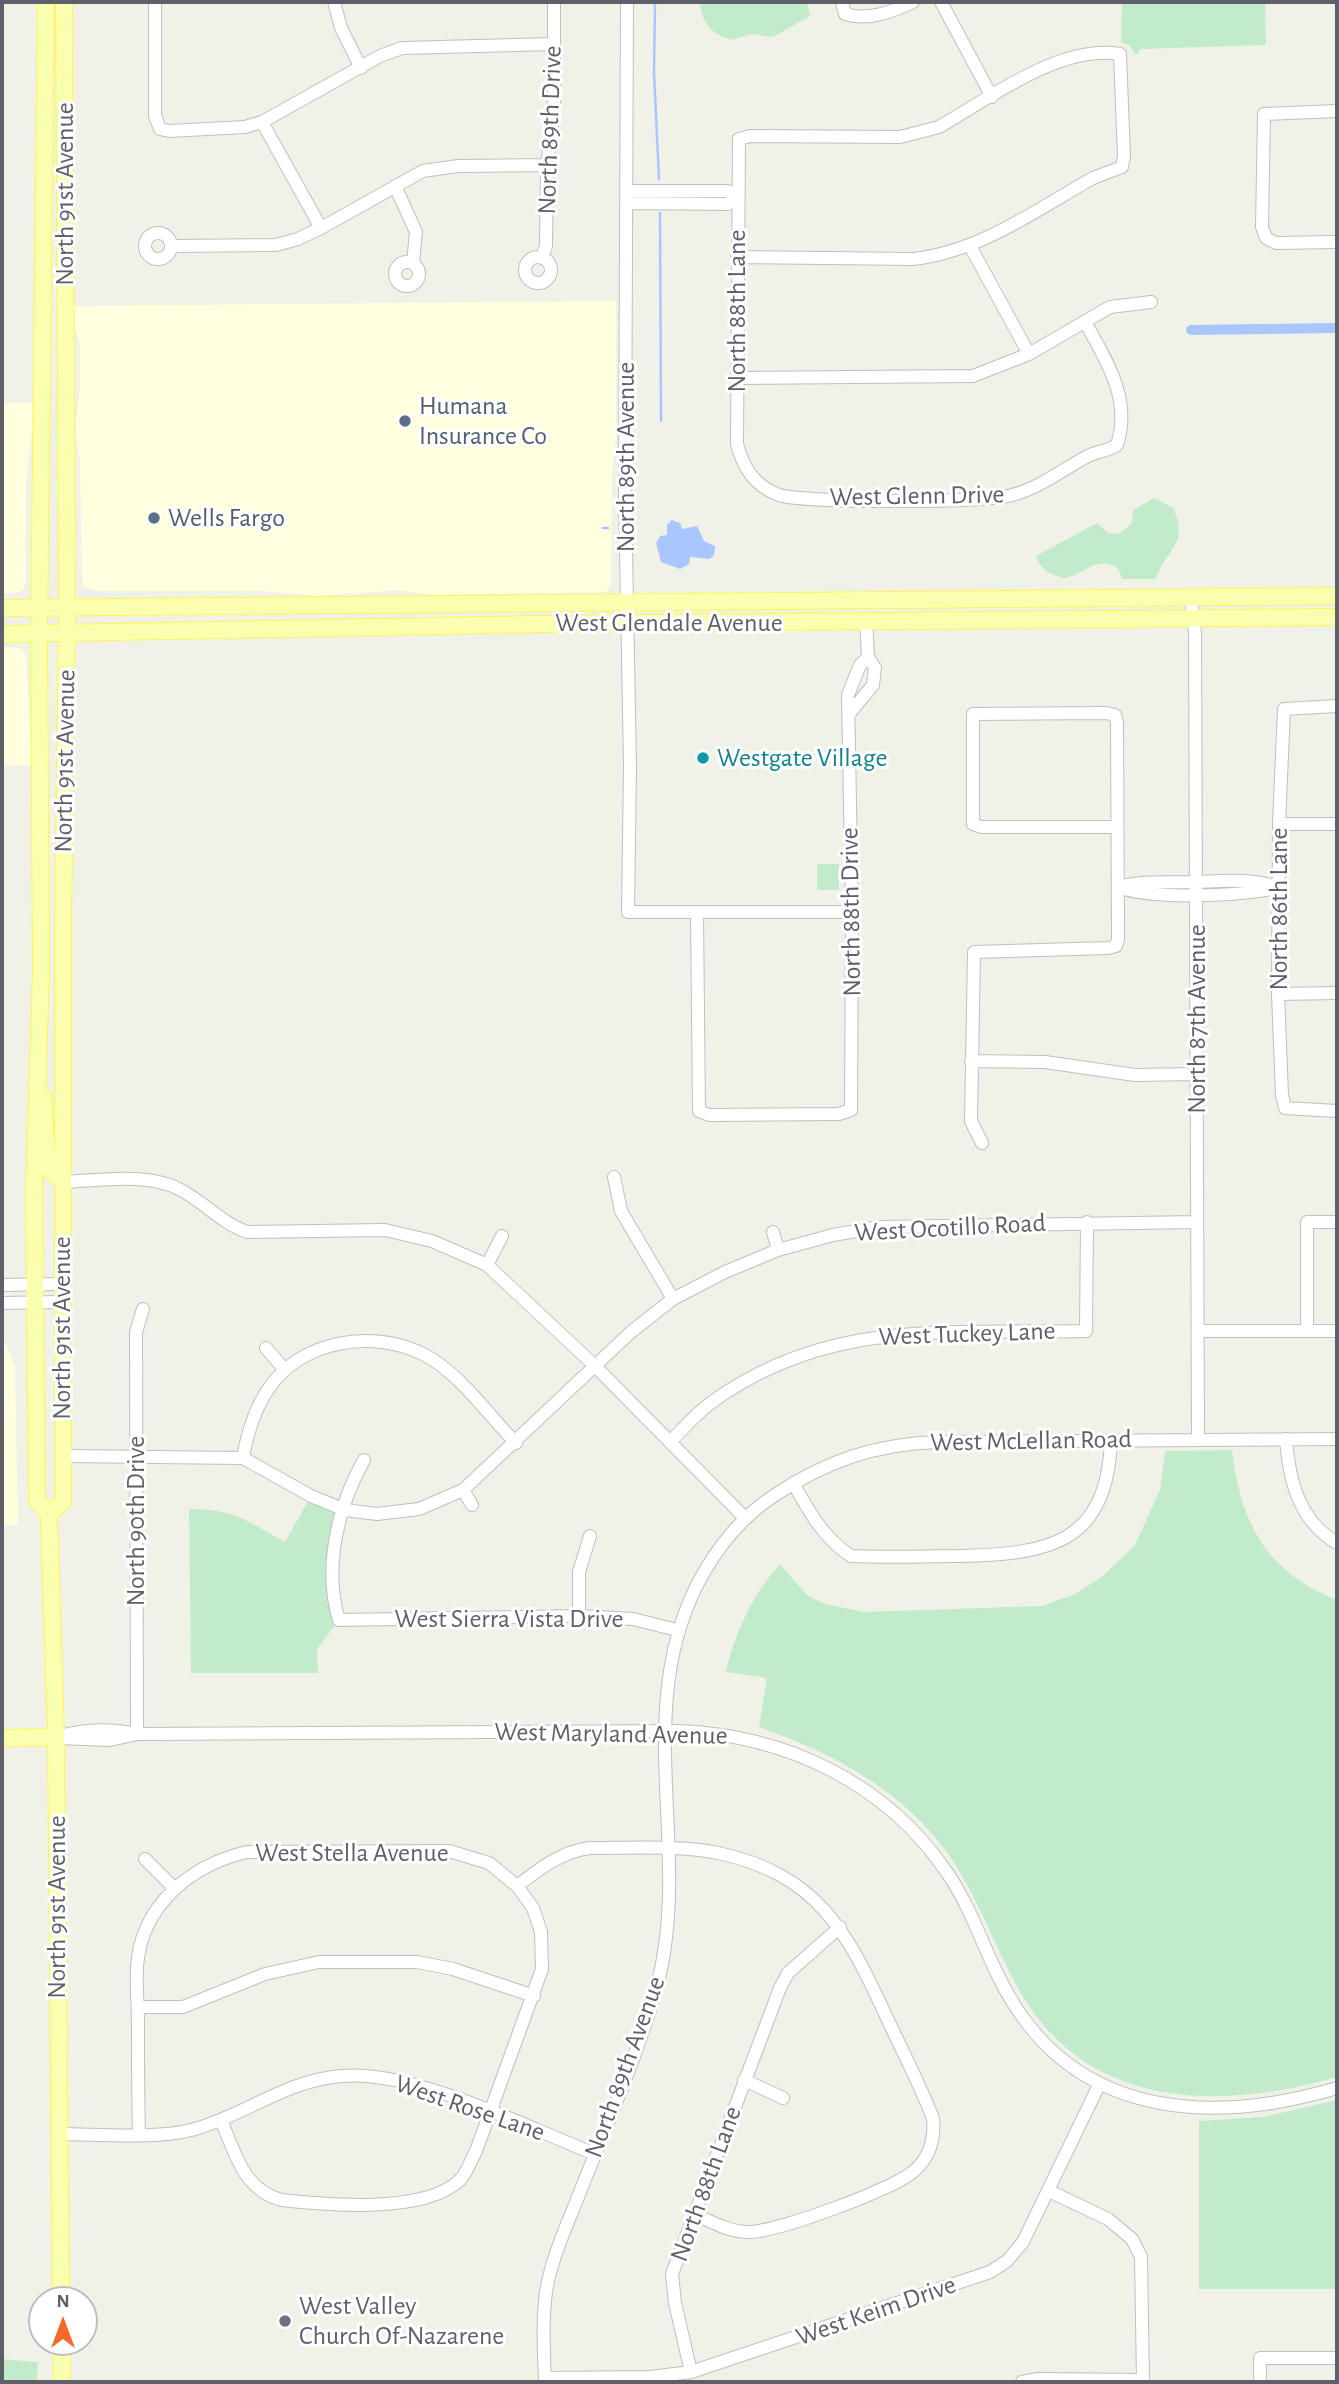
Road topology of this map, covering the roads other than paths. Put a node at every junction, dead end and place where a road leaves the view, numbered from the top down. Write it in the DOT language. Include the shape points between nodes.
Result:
graph roads {
  1 [pos="46,2"];
  2 [pos="64,2"];
  3 [pos="155,2"];
  4 [pos="334,2"];
  5 [pos="554,2"];
  6 [pos="627,2"];
  7 [pos="913,2"];
  8 [pos="942,2"];
  9 [pos="843,8"];
  10 [pos="553,44"];
  11 [pos="361,68"];
  12 [pos="992,97"];
  13 [pos="1337,111"];
  14 [pos="262,122"];
  15 [pos="547,165"];
  16 [pos="396,186"];
  17 [pos="627,197"];
  18 [pos="737,197"];
  19 [pos="321,228"];
  20 [pos="1337,242"];
  21 [pos="171,246"];
  22 [pos="970,246"];
  23 [pos="737,257"];
  24 [pos="542,258"];
  25 [pos="413,262"];
  26 [pos="1151,302"];
  27 [pos="1086,322"];
  28 [pos="44,332"];
  29 [pos="65,333"];
  30 [pos="1029,354"];
  31 [pos="737,378"];
  32 [pos="753,478"];
  33 [pos="1337,596"];
  34 [pos="1191,598"];
  35 [pos="866,600"];
  36 [pos="627,603"];
  37 [pos="341,604"];
  38 [pos="431,604"];
  39 [pos="40,606"];
  40 [pos="67,606"];
  41 [pos="2,608"];
  42 [pos="1337,617"];
  43 [pos="1193,619"];
  44 [pos="866,621"];
  45 [pos="627,624"];
  46 [pos="339,627"];
  47 [pos="254,628"];
  48 [pos="66,631"];
  49 [pos="39,633"];
  50 [pos="2,634"];
  51 [pos="867,657"];
  52 [pos="857,677"];
  53 [pos="873,685"];
  54 [pos="1337,706"];
  55 [pos="849,714"];
  56 [pos="40,788"];
  57 [pos="1279,824"];
  58 [pos="1337,824"];
  59 [pos="1117,827"];
  60 [pos="1242,879"];
  61 [pos="63,885"];
  62 [pos="1118,887"];
  63 [pos="1279,887"];
  64 [pos="1196,888"];
  65 [pos="1242,893"];
  66 [pos="696,912"];
  67 [pos="852,912"];
  68 [pos="1278,993"];
  69 [pos="1337,993"];
  70 [pos="971,1061"];
  71 [pos="37,1074"];
  72 [pos="1197,1074"];
  73 [pos="1337,1111"];
  74 [pos="982,1143"];
  75 [pos="614,1177"];
  76 [pos="62,1182"];
  77 [pos="1087,1222"];
  78 [pos="1198,1222"];
  79 [pos="1337,1222"];
  80 [pos="773,1232"];
  81 [pos="502,1236"];
  82 [pos="778,1250"];
  83 [pos="487,1265"];
  84 [pos="35,1284"];
  85 [pos="62,1284"];
  86 [pos="2,1285"];
  87 [pos="673,1299"];
  88 [pos="35,1302"];
  89 [pos="62,1302"];
  90 [pos="2,1303"];
  91 [pos="143,1309"];
  92 [pos="1198,1331"];
  93 [pos="1307,1331"];
  94 [pos="1337,1331"];
  95 [pos="266,1348"];
  96 [pos="595,1366"];
  97 [pos="285,1370"];
  98 [pos="1286,1439"];
  99 [pos="1337,1439"];
  100 [pos="1111,1440"];
  101 [pos="1198,1440"];
  102 [pos="516,1443"];
  103 [pos="670,1443"];
  104 [pos="63,1456"];
  105 [pos="136,1456"];
  106 [pos="243,1458"];
  107 [pos="364,1460"];
  108 [pos="793,1483"];
  109 [pos="463,1490"];
  110 [pos="472,1505"];
  111 [pos="345,1510"];
  112 [pos="49,1514"];
  113 [pos="745,1518"];
  114 [pos="590,1536"];
  115 [pos="1337,1543"];
  116 [pos="579,1616"];
  117 [pos="677,1630"];
  118 [pos="665,1731"];
  119 [pos="137,1734"];
  120 [pos="56,1737"];
  121 [pos="2,1738"];
  122 [pos="666,1849"];
  123 [pos="145,1858"];
  124 [pos="517,1886"];
  125 [pos="174,1888"];
  126 [pos="840,1927"];
  127 [pos="534,1996"];
  128 [pos="138,2007"];
  129 [pos="744,2080"];
  130 [pos="1099,2085"];
  131 [pos="1337,2088"];
  132 [pos="783,2098"];
  133 [pos="489,2112"];
  134 [pos="221,2120"];
  135 [pos="139,2133"];
  136 [pos="60,2134"];
  137 [pos="595,2154"];
  138 [pos="1049,2191"];
  139 [pos="694,2214"];
  140 [pos="61,2286"];
  141 [pos="62,2356"];
  142 [pos="1337,2358"];
  143 [pos="691,2372"];
  144 [pos="545,2380"];
  145 [pos="1143,2381"];
  146 [pos="62,2382"];
  147 [pos="1022,2382"];
  148 [pos="1261,2382"];
  1 -- 28 [label="main road, North 91st Avenue"];
  2 -- 29 [label="main road, North 91st Avenue"];
  3 -- 14 [label="street" via="155,116 160,129 245,127"];
  4 -- 11 [label="street"];
  5 -- 10 [label="street, North 89th Drive"];
  6 -- 17 [label="street, North 89th Avenue"];
  7 -- 9 [label="street" via="857,18"];
  8 -- 12 [label="street"];
  10 -- 11 [label="street" via="402,48"];
  10 -- 15 [label="street, North 89th Drive" via="554,110"];
  11 -- 14 [label="street"];
  12 -- 18 [label="street, North 88th Lane" via="939,127 900,136 739,139"];
  12 -- 22 [label="street" via="1064,59 1120,54 1122,167 1093,178"];
  13 -- 20 [label="street" via="1264,114 1262,227 1266,239 1276,243"];
  14 -- 19 [label="street"];
  15 -- 16 [label="street" via="458,166 423,171"];
  15 -- 24 [label="street, North 89th Drive"];
  16 -- 19 [label="street"];
  16 -- 25 [label="street" via="416,232"];
  17 -- 18 [label="street" via="728,191"];
  17 -- 36 [label="street, North 89th Avenue"];
  18 -- 23 [label="street, North 88th Lane"];
  19 -- 21 [label="street" via="276,245"];
  22 -- 23 [label="street" via="913,259"];
  22 -- 30 [label="street"];
  23 -- 31 [label="street, North 88th Lane"];
  26 -- 27 [label="street" via="1110,307"];
  27 -- 30 [label="street"];
  27 -- 32 [label="street, West Glenn Drive" via="1120,391 1117,445 1091,454 1031,489 997,499 798,499 779,495"];
  28 -- 29 [label="main road"];
  28 -- 39 [label="main road, North 91st Avenue"];
  29 -- 40 [label="main road, North 91st Avenue"];
  30 -- 31 [label="street" via="987,373 959,378"];
  31 -- 32 [label="street, North 88th Lane" via="737,444 742,463"];
  33 -- 34 [label="main road, West Glendale Avenue"];
  34 -- 35 [label="main road, West Glendale Avenue"];
  34 -- 43 [label="street, North 87th Avenue"];
  35 -- 36 [label="main road, West Glendale Avenue"];
  35 -- 44 [label="main road"];
  36 -- 38 [label="main road, West Glendale Avenue"];
  36 -- 45 [label="street, North 89th Avenue"];
  37 -- 38 [label="main road, West Glendale Avenue"];
  37 -- 40 [label="main road, West Glendale Avenue"];
  37 -- 47 [label="main road" via="326,616 290,617"];
  38 -- 46 [label="main road" via="425,613 345,615"];
  39 -- 40 [label="main road, West Glendale Avenue"];
  39 -- 41 [label="main road, West Glendale Avenue"];
  39 -- 49 [label="main road, North 91st Avenue"];
  40 -- 48 [label="main road, North 91st Avenue"];
  42 -- 43 [label="main road, West Glendale Avenue"];
  43 -- 44 [label="main road, West Glendale Avenue"];
  43 -- 64 [label="street, North 87th Avenue"];
  44 -- 45 [label="main road, West Glendale Avenue"];
  44 -- 51 [label="street, North 88th Drive"];
  45 -- 46 [label="main road, West Glendale Avenue"];
  45 -- 66 [label="street, North 89th Avenue" via="628,912"];
  46 -- 47 [label="main road, West Glendale Avenue"];
  47 -- 48 [label="main road, West Glendale Avenue"];
  48 -- 49 [label="main road, West Glendale Avenue"];
  48 -- 61 [label="main road, North 91st Avenue"];
  49 -- 50 [label="main road, West Glendale Avenue"];
  49 -- 56 [label="main road, North 91st Avenue"];
  51 -- 52 [label="street, North 88th Drive"];
  51 -- 53 [label="street, North 88th Drive" via="875,668"];
  52 -- 53 [label="street"];
  52 -- 55 [label="street, North 88th Drive" via="848,695"];
  53 -- 55 [label="street"];
  54 -- 57 [label="street, North 86th Lane" via="1284,709"];
  55 -- 67 [label="street, North 88th Drive"];
  56 -- 61 [label="main road" via="50,817 53,876"];
  56 -- 71 [label="main road, North 91st Avenue"];
  57 -- 58 [label="street"];
  57 -- 63 [label="street, North 86th Lane"];
  59 -- 59 [label="street" via="1115,715 973,713 973,824"];
  59 -- 62 [label="street"];
  60 -- 63 [label="street"];
  60 -- 64 [label="street"];
  60 -- 65 [label="street"];
  61 -- 76 [label="main road, North 91st Avenue"];
  62 -- 64 [label="street" via="1135,893"];
  62 -- 70 [label="street" via="1115,946 974,952"];
  63 -- 65 [label="street"];
  63 -- 68 [label="street, North 86th Lane"];
  64 -- 65 [label="street"];
  64 -- 72 [label="street, North 87th Avenue"];
  66 -- 67 [label="street"];
  66 -- 67 [label="street, North 88th Drive" via="699,1111 709,1115 839,1114 851,1110"];
  68 -- 69 [label="street"];
  68 -- 73 [label="street, North 86th Lane" via="1286,1108"];
  70 -- 72 [label="street" via="1045,1062 1135,1075"];
  70 -- 74 [label="street" via="971,1121"];
  71 -- 76 [label="main road" via="47,1118 48,1168"];
  71 -- 84 [label="main road, North 91st Avenue"];
  72 -- 78 [label="street, North 87th Avenue"];
  75 -- 87 [label="street" via="621,1211"];
  76 -- 83 [label="street" via="156,1181 183,1190 234,1227 247,1231 385,1230 432,1241"];
  76 -- 85 [label="main road, North 91st Avenue"];
  77 -- 78 [label="street, West Ocotillo Road"];
  77 -- 82 [label="street, West Ocotillo Road" via="880,1227"];
  77 -- 103 [label="street, West Tuckey Lane" via="1086,1331 913,1332 852,1340 770,1368 707,1406"];
  78 -- 92 [label="street, North 87th Avenue"];
  79 -- 93 [label="street" via="1307,1222"];
  80 -- 82 [label="street"];
  81 -- 83 [label="street"];
  82 -- 87 [label="street, West Ocotillo Road"];
  83 -- 96 [label="street"];
  84 -- 85 [label="street"];
  84 -- 86 [label="street"];
  84 -- 88 [label="main road, North 91st Avenue"];
  85 -- 89 [label="main road, North 91st Avenue"];
  87 -- 96 [label="street, West Ocotillo Road"];
  88 -- 89 [label="street"];
  88 -- 90 [label="street"];
  88 -- 112 [label="main road, North 91st Avenue" via="37,1501"];
  89 -- 104 [label="main road, North 91st Avenue"];
  91 -- 105 [label="street, North 90th Drive" via="136,1332"];
  92 -- 93 [label="street"];
  92 -- 101 [label="street, North 87th Avenue"];
  93 -- 94 [label="street"];
  95 -- 97 [label="street"];
  96 -- 102 [label="street"];
  96 -- 103 [label="street"];
  97 -- 102 [label="street" via="309,1353 345,1342 388,1342 423,1355 443,1369"];
  97 -- 106 [label="street" via="268,1389 257,1412"];
  98 -- 99 [label="street, West McLellan Road"];
  98 -- 101 [label="street, West McLellan Road"];
  98 -- 115 [label="street" via="1292,1486 1302,1510"];
  100 -- 101 [label="street, West McLellan Road"];
  100 -- 108 [label="street, West McLellan Road" via="886,1446 835,1461"];
  100 -- 108 [label="street" via="1108,1472 1091,1514 1053,1545 1015,1555 851,1556 834,1545"];
  102 -- 109 [label="street"];
  103 -- 113 [label="street"];
  104 -- 105 [label="street"];
  104 -- 112 [label="main road, North 91st Avenue" via="63,1502"];
  105 -- 106 [label="street"];
  105 -- 119 [label="street, North 90th Drive"];
  106 -- 111 [label="street"];
  107 -- 111 [label="street"];
  108 -- 113 [label="street, West McLellan Road"];
  109 -- 110 [label="street"];
  109 -- 111 [label="street" via="419,1509 377,1514"];
  111 -- 116 [label="street, West Sierra Vista Drive" via="333,1560 333,1600 340,1620"];
  112 -- 120 [label="main road, North 91st Avenue"];
  113 -- 117 [label="street, North 89th Avenue" via="712,1559"];
  114 -- 116 [label="street" via="579,1572"];
  116 -- 117 [label="street, West Sierra Vista Drive" via="633,1619"];
  117 -- 118 [label="street, North 89th Avenue" via="666,1684"];
  118 -- 119 [label="street, West Maryland Avenue"];
  118 -- 122 [label="street, North 89th Avenue"];
  118 -- 130 [label="street, West Maryland Avenue" via="733,1735 781,1748 836,1772 882,1802 948,1873 1023,2019 1063,2060"];
  119 -- 120 [label="street, West Maryland Avenue" via="110,1740"];
  120 -- 121 [label="main road, West Maryland Avenue"];
  120 -- 136 [label="main road, North 91st Avenue"];
  122 -- 124 [label="street" via="570,1851"];
  122 -- 126 [label="street" via="717,1853 765,1867 823,1906"];
  122 -- 137 [label="street, North 89th Avenue" via="668,1916 657,1986"];
  123 -- 125 [label="street"];
  124 -- 125 [label="street, West Stella Avenue" via="489,1863 463,1853 432,1849 247,1852 218,1860"];
  124 -- 127 [label="street" via="533,1908 541,1932 542,1969"];
  125 -- 128 [label="street" via="142,1940 137,1965"];
  126 -- 129 [label="street, North 88th Lane" via="788,1973"];
  126 -- 139 [label="street" via="856,1950 929,2107 934,2130 924,2160 898,2183 768,2230 728,2230"];
  127 -- 128 [label="street" via="417,1962 319,1962 265,1974 183,2007"];
  127 -- 133 [label="street"];
  128 -- 135 [label="street"];
  129 -- 132 [label="street, North 88th Lane"];
  129 -- 139 [label="street, North 88th Lane"];
  130 -- 131 [label="street, West Maryland Avenue" via="1158,2104 1209,2108 1261,2104"];
  130 -- 138 [label="street, West Keim Drive"];
  133 -- 134 [label="street, West Rose Lane" via="413,2084 345,2075 272,2094"];
  133 -- 134 [label="street" via="461,2179 440,2193 402,2204 301,2202 265,2196 248,2180"];
  133 -- 137 [label="street, West Rose Lane"];
  134 -- 135 [label="street, West Rose Lane" via="188,2131"];
  135 -- 136 [label="street, West Rose Lane"];
  136 -- 140 [label="main road, North 91st Avenue"];
  137 -- 144 [label="street, North 89th Avenue" via="546,2291"];
  138 -- 143 [label="street, West Keim Drive" via="1023,2242 990,2272"];
  138 -- 145 [label="street" via="1136,2234 1143,2282"];
  139 -- 143 [label="street, North 88th Lane" via="672,2274"];
  141 -- 146 [label="main road"];
  142 -- 148 [label="street" via="1260,2358"];
  143 -- 144 [label="street, West Keim Drive"];
  145 -- 147 [label="street"];
}
